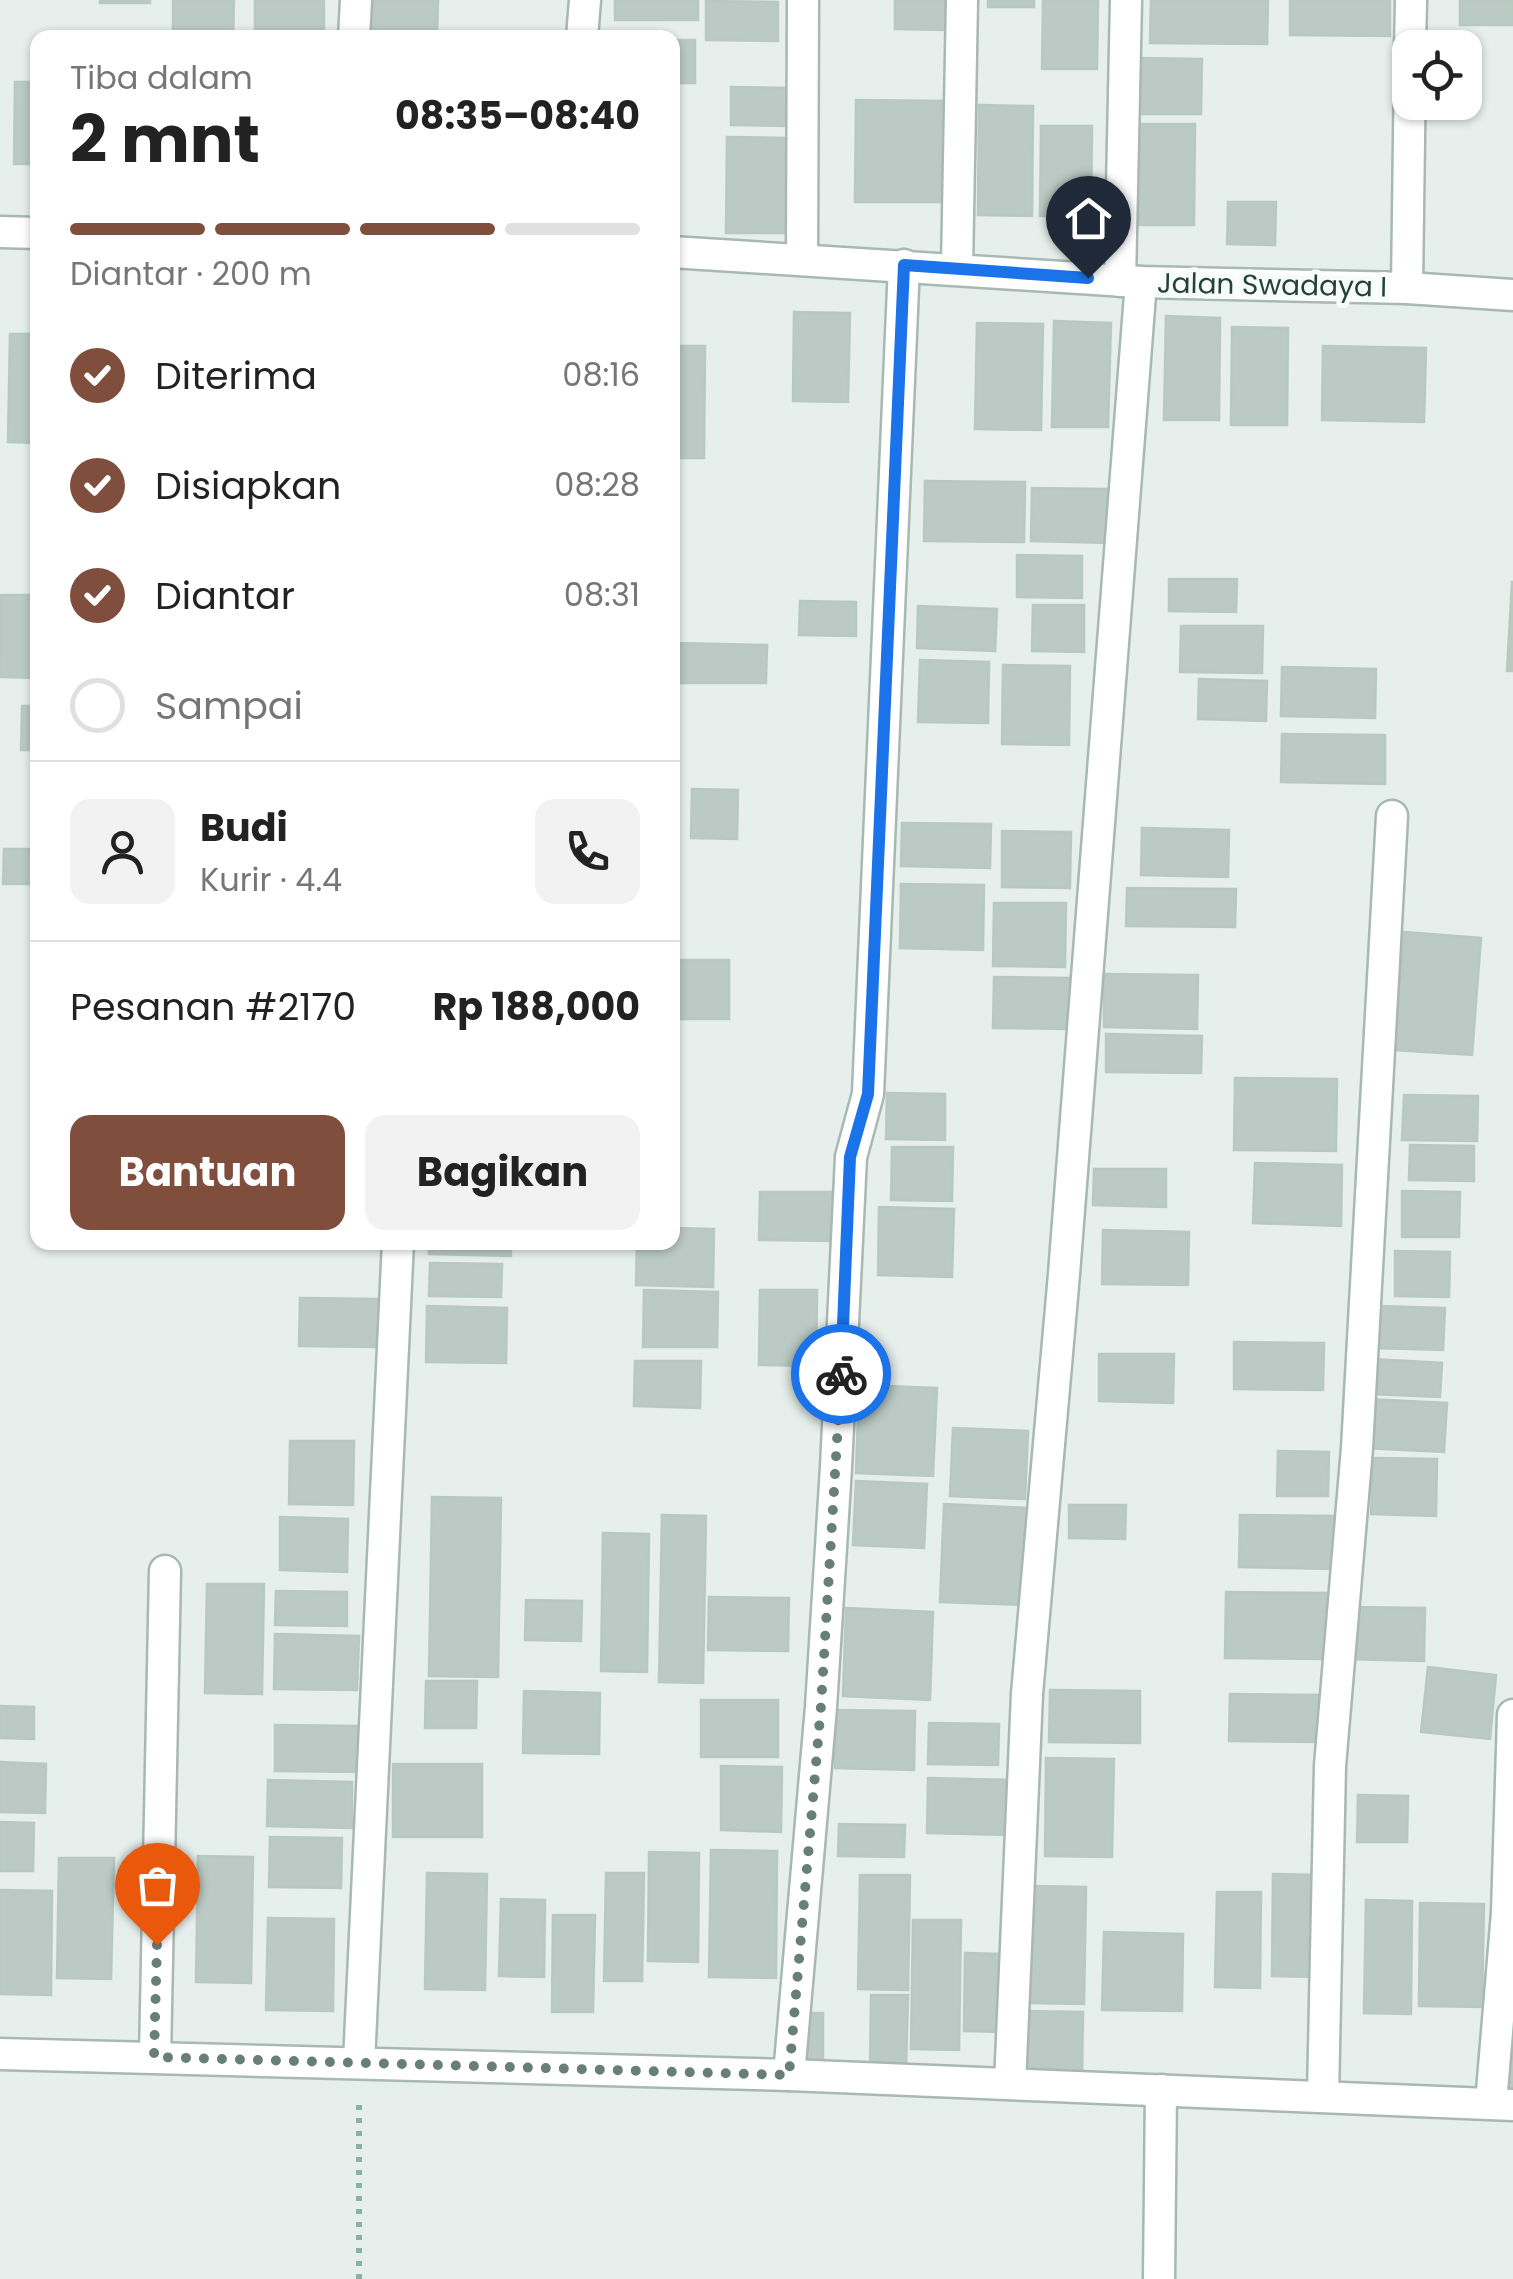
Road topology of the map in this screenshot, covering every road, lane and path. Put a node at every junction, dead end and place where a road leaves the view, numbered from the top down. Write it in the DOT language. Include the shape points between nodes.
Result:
graph roads {
  1 [pos="356,0"];
  2 [pos="585,0"];
  3 [pos="803,0"];
  4 [pos="962,0"];
  5 [pos="1126,0"];
  6 [pos="1411,0"];
  7 [pos="354,30"];
  8 [pos="583,30"];
  9 [pos="1410,30"];
  10 [pos="1409,120"];
  11 [pos="0,232"];
  12 [pos="30,232"];
  13 [pos="0,250"];
  14 [pos="680,252"];
  15 [pos="802,258"];
  16 [pos="904,265"];
  17 [pos="956,268"];
  18 [pos="1131,282"];
  19 [pos="1407,288"];
  20 [pos="1513,295"];
  21 [pos="1392,816"];
  22 [pos="398,1250"];
  23 [pos="165,1571"];
  24 [pos="1513,1715"];
  25 [pos="1511,1847"];
  26 [pos="0,2054"];
  27 [pos="154,2057"];
  28 [pos="360,2062"];
  29 [pos="789,2075"];
  30 [pos="1010,2084"];
  31 [pos="1162,2090"];
  32 [pos="1322,2096"];
  33 [pos="1502,2104"];
  34 [pos="358,2279"];
  35 [pos="1159,2279"];
  1 -- 7 [label="street"];
  2 -- 8 [label="street"];
  3 -- 15 [label="street"];
  4 -- 17 [label="street"];
  5 -- 18 [label="street"];
  6 -- 9 [label="street"];
  10 -- 19 [label="street"];
  11 -- 12 [label="street"];
  11 -- 13 [label="street"];
  14 -- 15 [label="street, Jalan Swadaya I"];
  15 -- 16 [label="street, Jalan Swadaya I"];
  16 -- 17 [label="street, Jalan Swadaya I"];
  16 -- 29 [label="street" via="868,1094 850,1157 821,1706"];
  17 -- 18 [label="street, Jalan Swadaya I"];
  18 -- 19 [label="street, Jalan Swadaya I"];
  18 -- 30 [label="street" via="1064,1274 1027,1694"];
  19 -- 20 [label="street, Jalan Swadaya I"];
  21 -- 32 [label="street" via="1357,1448 1330,1766"];
  22 -- 28 [label="street"];
  23 -- 27 [label="street"];
  24 -- 25 [label="street"];
  25 -- 33 [label="street"];
  26 -- 27 [label="street"];
  27 -- 28 [label="street"];
  28 -- 29 [label="street"];
  28 -- 34 [label="path"];
  29 -- 30 [label="street"];
  30 -- 31 [label="street"];
  31 -- 32 [label="street"];
  31 -- 35 [label="street"];
  32 -- 33 [label="street"];
}
